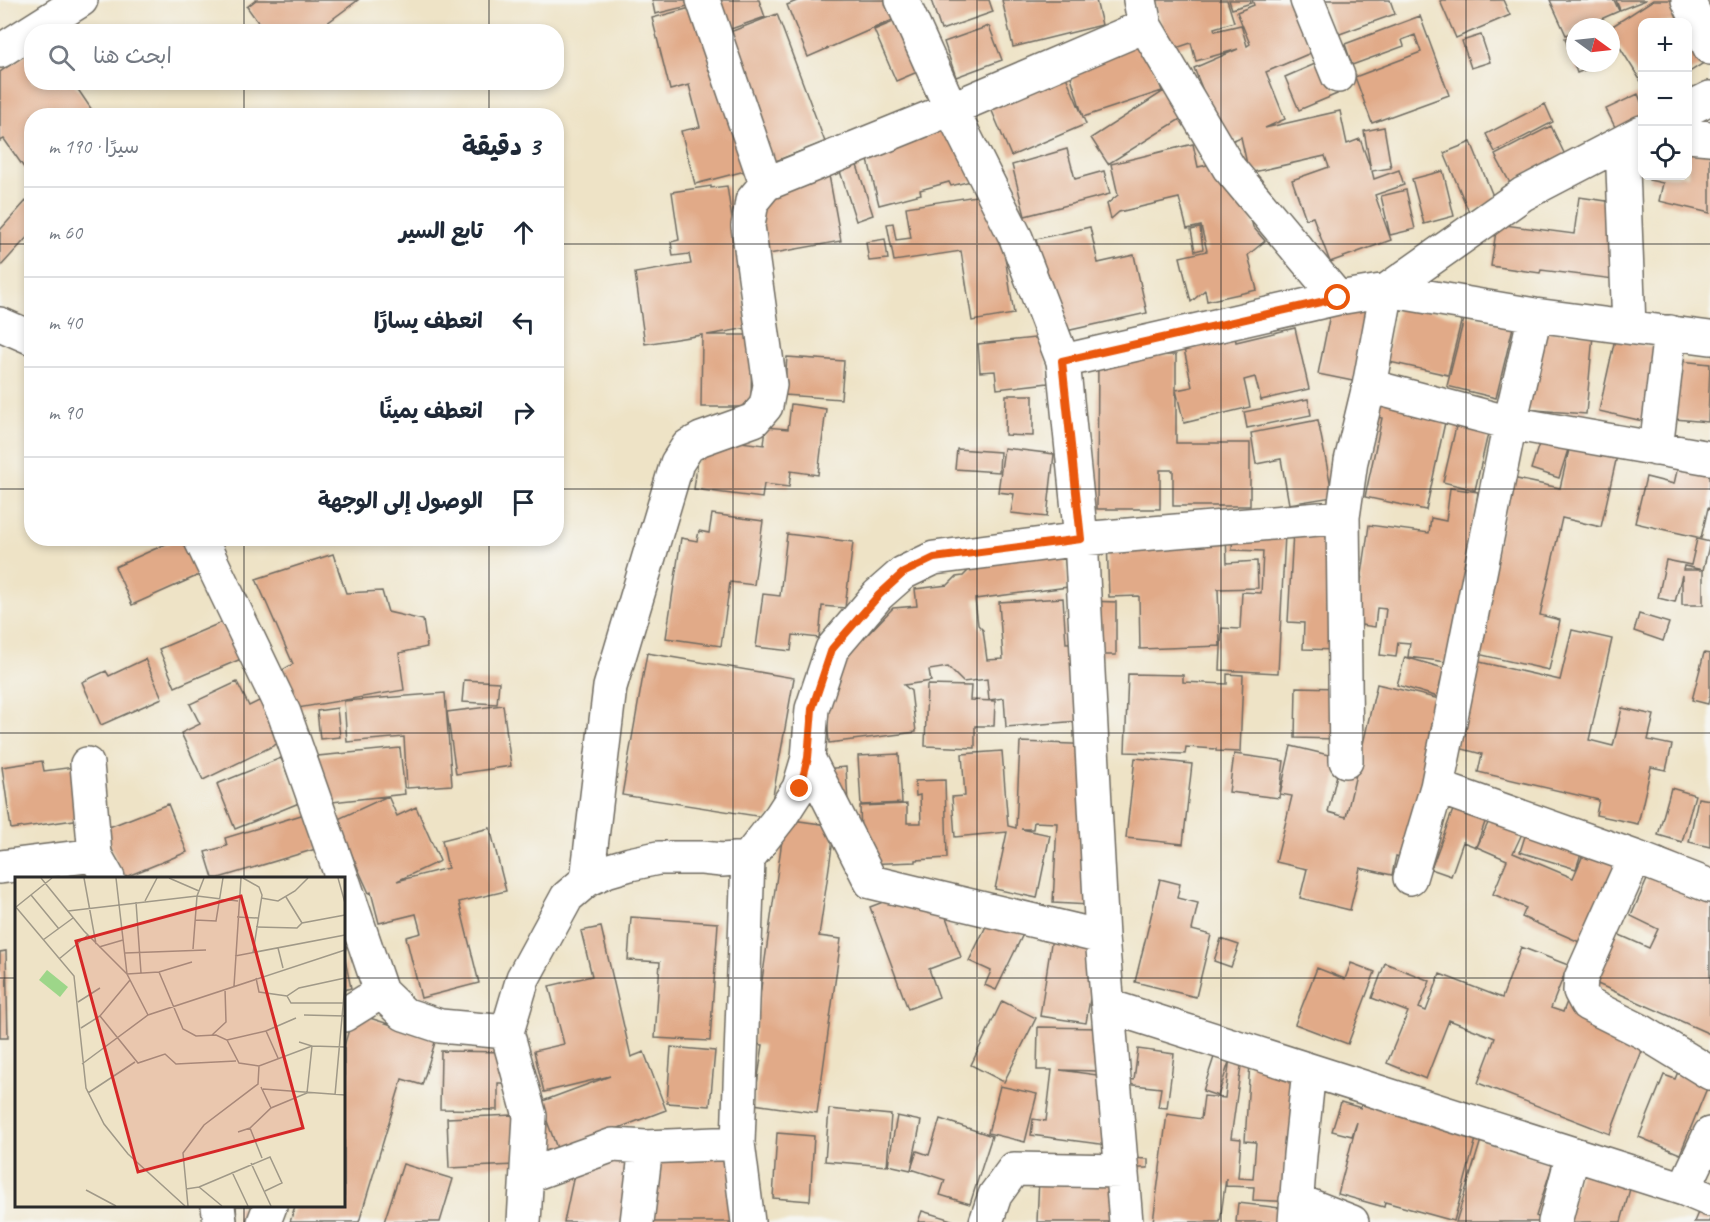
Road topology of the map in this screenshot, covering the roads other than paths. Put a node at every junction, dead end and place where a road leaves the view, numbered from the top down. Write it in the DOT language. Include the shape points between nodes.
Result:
graph roads {
  1 [pos="81,0"];
  2 [pos="703,0"];
  3 [pos="902,0"];
  4 [pos="1307,0"];
  5 [pos="1688,0"];
  6 [pos="1143,13"];
  7 [pos="43,24"];
  8 [pos="24,36"];
  9 [pos="1710,48"];
  10 [pos="0,51"];
  11 [pos="1338,76"];
  12 [pos="1710,98"];
  13 [pos="1692,108"];
  14 [pos="951,109"];
  15 [pos="1692,136"];
  16 [pos="1632,138"];
  17 [pos="1710,138"];
  18 [pos="766,184"];
  19 [pos="1386,290"];
  20 [pos="1338,298"];
  21 [pos="1534,315"];
  22 [pos="0,324"];
  23 [pos="1629,327"];
  24 [pos="1670,333"];
  25 [pos="24,334"];
  26 [pos="1710,338"];
  27 [pos="1062,361"];
  28 [pos="1369,386"];
  29 [pos="1509,423"];
  30 [pos="1656,449"];
  31 [pos="1710,458"];
  32 [pos="1343,518"];
  33 [pos="1081,539"];
  34 [pos="204,546"];
  35 [pos="808,758"];
  36 [pos="1346,760"];
  37 [pos="87,764"];
  38 [pos="1437,787"];
  39 [pos="1635,857"];
  40 [pos="748,858"];
  41 [pos="0,867"];
  42 [pos="102,867"];
  43 [pos="341,877"];
  44 [pos="1410,878"];
  45 [pos="587,880"];
  46 [pos="1710,886"];
  47 [pos="345,887"];
  48 [pos="1102,937"];
  49 [pos="381,992"];
  50 [pos="1108,1006"];
  51 [pos="345,1014"];
  52 [pos="507,1032"];
  53 [pos="1309,1070"];
  54 [pos="1710,1073"];
  55 [pos="1710,1134"];
  56 [pos="738,1143"];
  57 [pos="646,1147"];
  58 [pos="1573,1154"];
  59 [pos="1122,1172"];
  60 [pos="527,1176"];
  61 [pos="1697,1195"];
  62 [pos="218,1207"];
  63 [pos="270,1207"];
  64 [pos="1296,1211"];
  65 [pos="220,1222"];
  66 [pos="264,1222"];
  67 [pos="524,1222"];
  68 [pos="637,1222"];
  69 [pos="748,1222"];
  70 [pos="986,1222"];
  71 [pos="1126,1222"];
  72 [pos="1352,1222"];
  73 [pos="1555,1222"];
  1 -- 7 [label="street"];
  2 -- 18 [label="street"];
  3 -- 14 [label="street"];
  4 -- 11 [label="street"];
  5 -- 9 [label="street"];
  6 -- 14 [label="street"];
  6 -- 20 [label="street" via="1229,168"];
  8 -- 10 [label="street"];
  12 -- 13 [label="street"];
  14 -- 18 [label="street"];
  14 -- 27 [label="street" via="1016,238"];
  15 -- 17 [label="street"];
  16 -- 19 [label="street" via="1522,194"];
  16 -- 23 [label="street"];
  18 -- 45 [label="street" via="752,201 747,226 770,386 766,406 754,420 688,446 677,462 610,687"];
  19 -- 20 [label="street"];
  19 -- 21 [label="street"];
  19 -- 28 [label="street"];
  20 -- 27 [label="street"];
  21 -- 23 [label="street"];
  21 -- 29 [label="street"];
  22 -- 25 [label="street"];
  23 -- 24 [label="street"];
  24 -- 26 [label="street"];
  24 -- 30 [label="street"];
  27 -- 33 [label="street"];
  28 -- 29 [label="street"];
  28 -- 32 [label="street" via="1351,461"];
  29 -- 30 [label="street"];
  29 -- 38 [label="street"];
  30 -- 31 [label="street"];
  32 -- 33 [label="street"];
  32 -- 36 [label="street"];
  33 -- 35 [label="street" via="934,558 903,573 832,649 812,709"];
  33 -- 48 [label="street"];
  34 -- 43 [label="street" via="284,713"];
  35 -- 40 [label="street" via="800,789"];
  35 -- 48 [label="street" via="871,882"];
  37 -- 42 [label="street"];
  38 -- 39 [label="street"];
  38 -- 44 [label="street"];
  39 -- 46 [label="street"];
  39 -- 54 [label="street" via="1581,978 1580,990 1587,1004"];
  40 -- 45 [label="street" via="658,858 614,868"];
  40 -- 56 [label="street"];
  41 -- 42 [label="street"];
  45 -- 52 [label="street" via="567,897 523,978"];
  47 -- 49 [label="street"];
  48 -- 50 [label="street"];
  49 -- 51 [label="street"];
  49 -- 52 [label="street" via="404,1014 440,1026"];
  50 -- 53 [label="street"];
  50 -- 59 [label="street"];
  52 -- 60 [label="street" via="530,1116"];
  53 -- 58 [label="street"];
  53 -- 64 [label="street"];
  55 -- 61 [label="street"];
  56 -- 57 [label="street"];
  56 -- 69 [label="street"];
  57 -- 60 [label="street" via="613,1145"];
  57 -- 68 [label="street"];
  58 -- 61 [label="street"];
  58 -- 73 [label="street"];
  59 -- 70 [label="street" via="1014,1169 995,1195"];
  59 -- 71 [label="street"];
  60 -- 67 [label="street"];
  62 -- 65 [label="street"];
  63 -- 66 [label="street"];
  64 -- 72 [label="street"];
}
